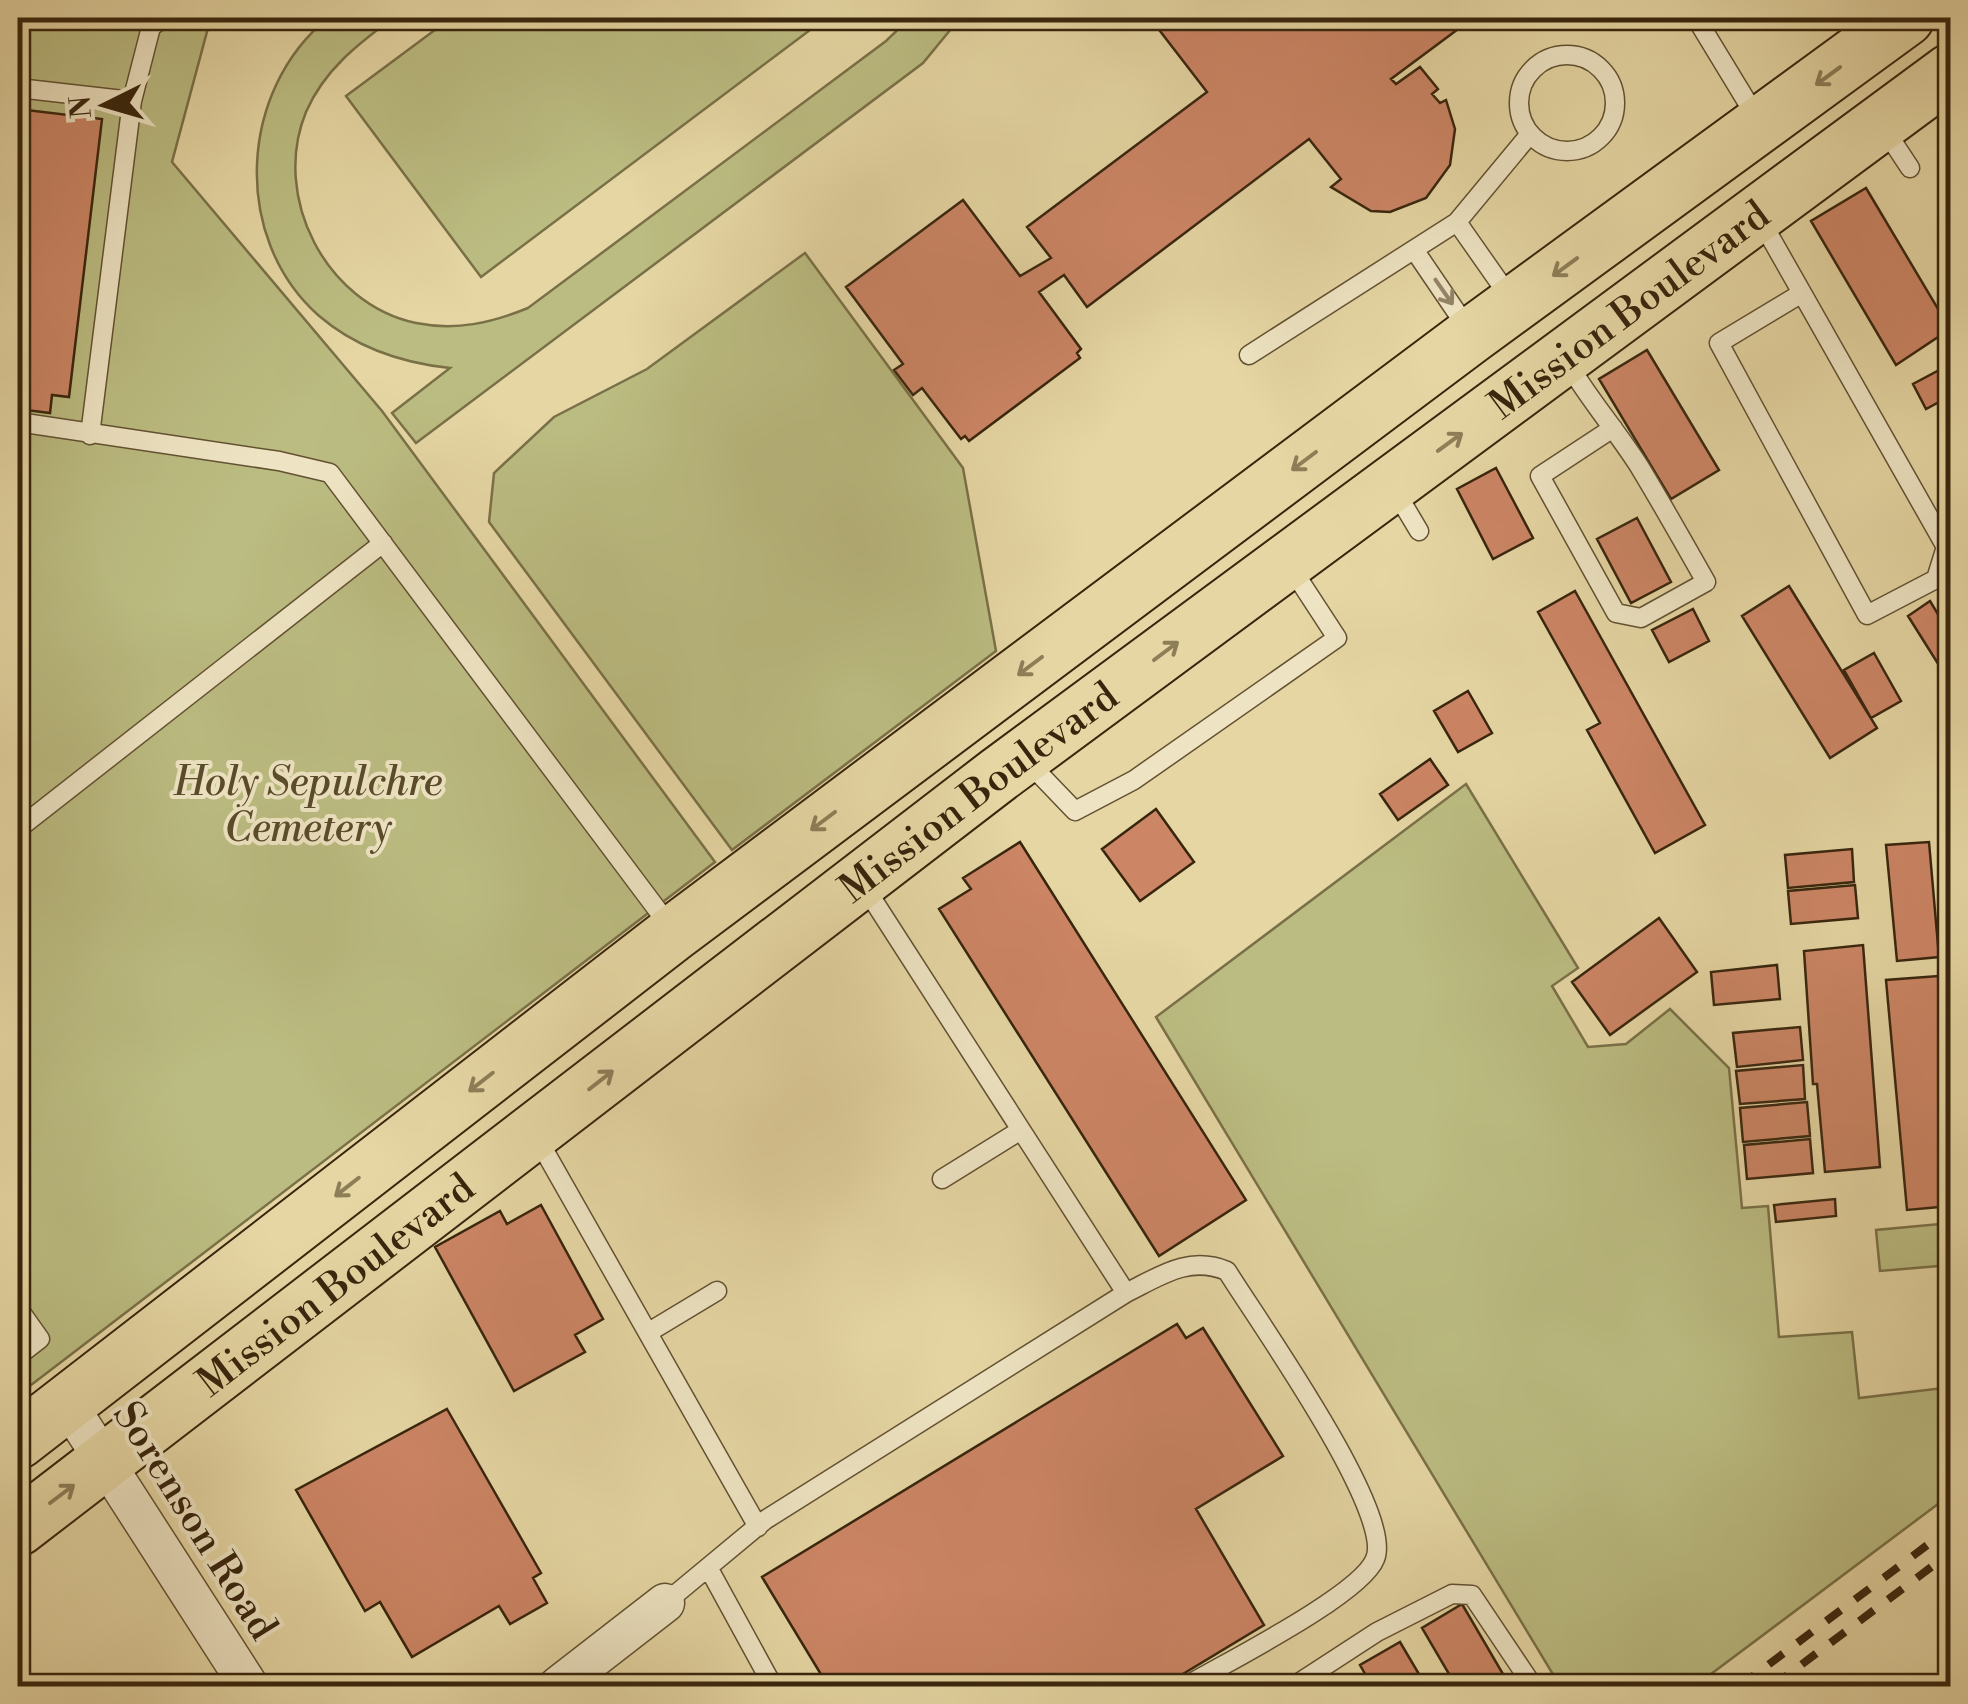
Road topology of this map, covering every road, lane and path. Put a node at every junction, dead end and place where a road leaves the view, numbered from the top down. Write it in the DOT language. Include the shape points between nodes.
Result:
graph roads {
  1 [pos="164,18"];
  2 [pos="1696,18"];
  3 [pos="1906,18"];
  4 [pos="1950,72"];
  5 [pos="18,88"];
  6 [pos="132,101"];
  7 [pos="1760,124"];
  8 [pos="1880,124"];
  9 [pos="1530,134"];
  10 [pos="1910,168"];
  11 [pos="1802,182"];
  12 [pos="1757,214"];
  13 [pos="1457,222"];
  14 [pos="1416,251"];
  15 [pos="1802,293"];
  16 [pos="1493,320"];
  17 [pos="1248,356"];
  18 [pos="1564,358"];
  19 [pos="18,422"];
  20 [pos="1612,428"];
  21 [pos="90,435"];
  22 [pos="1391,485"];
  23 [pos="1419,531"];
  24 [pos="383,543"];
  25 [pos="1287,562"];
  26 [pos="957,720"];
  27 [pos="1023,757"];
  28 [pos="18,829"];
  29 [pos="860,880"];
  30 [pos="674,932"];
  31 [pos="1021,1130"];
  32 [pos="534,1132"];
  33 [pos="942,1179"];
  34 [pos="717,1291"];
  35 [pos="1126,1293"];
  36 [pos="18,1308"];
  37 [pos="649,1332"];
  38 [pos="18,1356"];
  39 [pos="67,1402"];
  40 [pos="18,1441"];
  41 [pos="108,1460"];
  42 [pos="758,1527"];
  43 [pos="18,1528"];
  44 [pos="708,1569"];
  45 [pos="665,1604"];
  46 [pos="240,1683"];
  47 [pos="558,1686"];
  48 [pos="773,1686"];
  49 [pos="1186,1686"];
  50 [pos="1294,1686"];
  51 [pos="1532,1686"];
  1 -- 6 [label="lane" via="151,27"];
  2 -- 7 [label="lane"];
  3 -- 7 [label="main road, Mission Boulevard, one-way"];
  4 -- 8 [label="main road, Mission Boulevard"];
  5 -- 6 [label="lane"];
  6 -- 21 [label="lane"];
  7 -- 11 [label="main road"];
  7 -- 16 [label="main road, Mission Boulevard, one-way"];
  8 -- 10 [label="lane"];
  8 -- 11 [label="main road, Mission Boulevard"];
  9 -- 9 [label="lane" via="1556,150 1586,148 1598,140 1608,128 1614,98 1602,71 1574,56 1557,56 1530,73 1519,104"];
  9 -- 13 [label="lane"];
  11 -- 12 [label="main road, Mission Boulevard"];
  12 -- 15 [label="lane"];
  12 -- 18 [label="main road, Mission Boulevard"];
  13 -- 14 [label="lane"];
  13 -- 16 [label="lane"];
  14 -- 16 [label="lane, one-way"];
  14 -- 17 [label="lane"];
  15 -- 15 [label="lane" via="1946,547 1936,579 1867,615 1719,343"];
  16 -- 26 [label="main road, Mission Boulevard, one-way"];
  18 -- 20 [label="lane"];
  22 -- 18 [label="main road, Mission Boulevard, one-way"];
  19 -- 21 [label="lane"];
  20 -- 20 [label="lane" via="1706,582 1642,618 1616,613 1540,476"];
  21 -- 24 [label="lane" via="330,473"];
  22 -- 23 [label="lane"];
  22 -- 25 [label="main road, Mission Boulevard"];
  24 -- 28 [label="lane"];
  24 -- 30 [label="lane"];
  27 -- 25 [label="main road, Mission Boulevard, one-way"];
  25 -- 27 [label="lane" via="1336,638 1134,780 1076,811"];
  26 -- 29 [label="main road" via="865,844"];
  26 -- 30 [label="main road, Mission Boulevard, one-way"];
  27 -- 29 [label="main road, Mission Boulevard"];
  29 -- 31 [label="lane"];
  32 -- 29 [label="main road, Mission Boulevard, one-way"];
  30 -- 39 [label="main road, Mission Boulevard, one-way"];
  31 -- 33 [label="lane"];
  31 -- 35 [label="lane"];
  32 -- 37 [label="lane"];
  32 -- 41 [label="main road, Mission Boulevard"];
  34 -- 37 [label="lane"];
  35 -- 42 [label="lane"];
  35 -- 49 [label="lane" via="1177,1268 1206,1262 1227,1271 1342,1452 1376,1528 1376,1558 1356,1585"];
  36 -- 38 [label="lane" via="40,1340"];
  37 -- 42 [label="lane"];
  39 -- 40 [label="main road, Mission Boulevard"];
  39 -- 41 [label="street, Sorenson Road"];
  43 -- 41 [label="main road, Mission Boulevard, one-way"];
  41 -- 46 [label="street, Sorenson Road"];
  42 -- 44 [label="lane"];
  44 -- 45 [label="lane"];
  44 -- 48 [label="lane"];
  45 -- 47 [label="street"];
  50 -- 51 [label="lane" via="1377,1632 1464,1593 1472,1595"];
}
